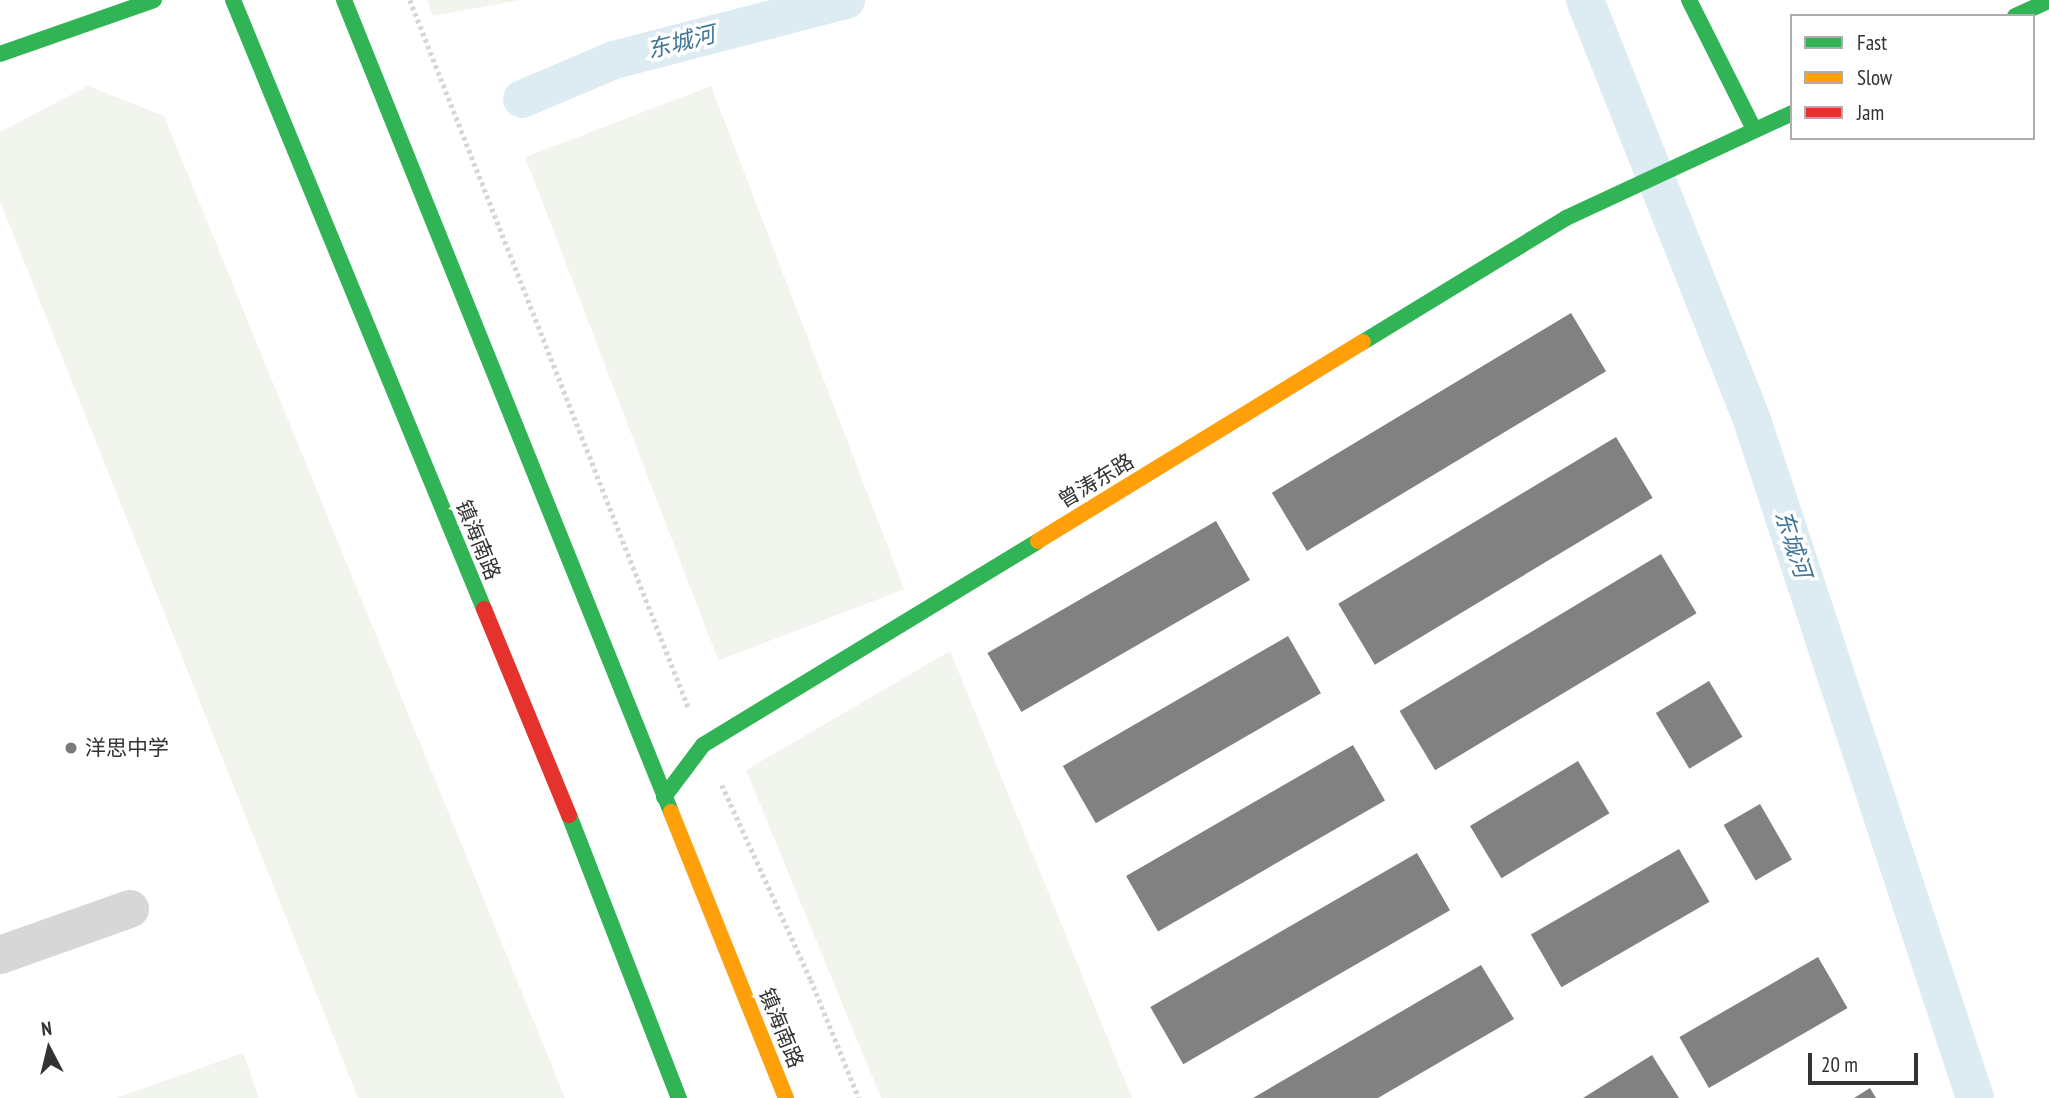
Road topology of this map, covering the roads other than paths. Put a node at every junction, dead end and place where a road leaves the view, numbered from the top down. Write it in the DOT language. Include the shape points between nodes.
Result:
graph roads {
  1 [pos="154,0"];
  2 [pos="233,0"];
  3 [pos="344,0"];
  4 [pos="1689,0"];
  5 [pos="2049,1"];
  6 [pos="2020,14"];
  7 [pos="0,54"];
  8 [pos="1790,114"];
  9 [pos="1754,129"];
  10 [pos="664,797"];
  11 [pos="130,909"];
  12 [pos="0,956"];
  13 [pos="679,1098"];
  14 [pos="786,1098"];
  1 -- 7 [label="main road"];
  2 -- 13 [label="main road, 镇海南路" via="577,835"];
  3 -- 10 [label="main road, 镇海南路"];
  4 -- 9 [label="main road"];
  5 -- 6 [label="main road"];
  8 -- 9 [label="main road"];
  9 -- 10 [label="main road, 曾涛东路" via="1566,218 703,745"];
  10 -- 14 [label="main road, 镇海南路"];
  11 -- 12 [label="street"];
}
